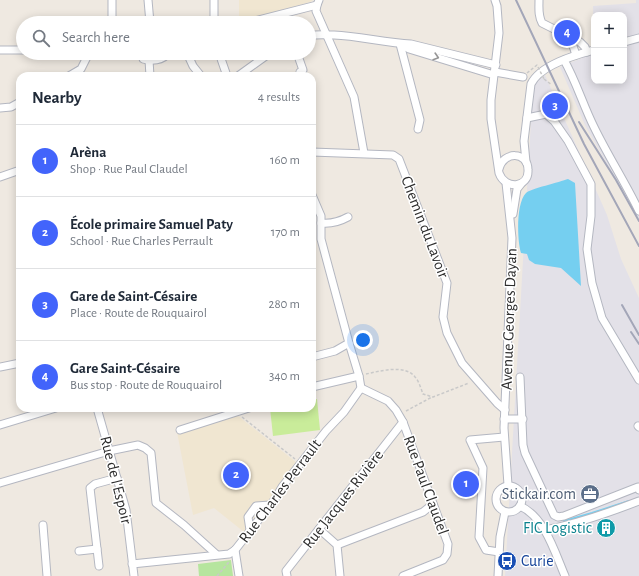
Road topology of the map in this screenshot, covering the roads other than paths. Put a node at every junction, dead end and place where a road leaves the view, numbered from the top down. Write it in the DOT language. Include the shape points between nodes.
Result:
graph roads {
  1 [pos="112,0"];
  2 [pos="148,0"];
  3 [pos="214,0"];
  4 [pos="495,0"];
  5 [pos="540,0"];
  6 [pos="318,2"];
  7 [pos="112,16"];
  8 [pos="149,16"];
  9 [pos="214,16"];
  10 [pos="271,16"];
  11 [pos="563,34"];
  12 [pos="326,35"];
  13 [pos="316,36"];
  14 [pos="639,38"];
  15 [pos="627,41"];
  16 [pos="400,44"];
  17 [pos="0,50"];
  18 [pos="16,50"];
  19 [pos="590,51"];
  20 [pos="574,56"];
  21 [pos="86,60"];
  22 [pos="149,60"];
  23 [pos="190,60"];
  24 [pos="221,60"];
  25 [pos="260,60"];
  26 [pos="299,60"];
  27 [pos="564,60"];
  28 [pos="495,70"];
  29 [pos="76,72"];
  30 [pos="150,72"];
  31 [pos="198,72"];
  32 [pos="226,72"];
  33 [pos="244,72"];
  34 [pos="300,72"];
  35 [pos="523,77"];
  36 [pos="16,104"];
  37 [pos="0,108"];
  38 [pos="527,118"];
  39 [pos="418,129"];
  40 [pos="524,141"];
  41 [pos="495,145"];
  42 [pos="316,152"];
  43 [pos="364,153"];
  44 [pos="512,156"];
  45 [pos="526,162"];
  46 [pos="499,169"];
  47 [pos="16,171"];
  48 [pos="0,177"];
  49 [pos="506,183"];
  50 [pos="521,184"];
  51 [pos="316,204"];
  52 [pos="639,211"];
  53 [pos="348,217"];
  54 [pos="321,223"];
  55 [pos="512,228"];
  56 [pos="350,343"];
  57 [pos="316,356"];
  58 [pos="16,364"];
  59 [pos="0,367"];
  60 [pos="359,376"];
  61 [pos="520,377"];
  62 [pos="639,380"];
  63 [pos="316,386"];
  64 [pos="361,388"];
  65 [pos="505,410"];
  66 [pos="43,412"];
  67 [pos="98,412"];
  68 [pos="237,412"];
  69 [pos="504,419"];
  70 [pos="523,419"];
  71 [pos="403,422"];
  72 [pos="0,425"];
  73 [pos="180,430"];
  74 [pos="504,437"];
  75 [pos="109,451"];
  76 [pos="117,478"];
  77 [pos="0,483"];
  78 [pos="508,485"];
  79 [pos="638,488"];
  80 [pos="639,501"];
  81 [pos="433,504"];
  82 [pos="270,505"];
  83 [pos="520,506"];
  84 [pos="505,512"];
  85 [pos="43,525"];
  86 [pos="319,529"];
  87 [pos="250,530"];
  88 [pos="545,530"];
  89 [pos="337,545"];
  90 [pos="97,549"];
  91 [pos="79,551"];
  92 [pos="499,552"];
  93 [pos="236,553"];
  94 [pos="216,554"];
  95 [pos="132,564"];
  96 [pos="99,566"];
  97 [pos="47,576"];
  98 [pos="134,576"];
  99 [pos="239,576"];
  100 [pos="287,576"];
  101 [pos="340,576"];
  102 [pos="403,576"];
  103 [pos="498,576"];
  104 [pos="565,576"];
  1 -- 7 [label="street"];
  2 -- 8 [label="street"];
  3 -- 9 [label="street"];
  4 -- 28 [label="street" via="499,33"];
  5 -- 11 [label="street" via="538,12 542,23"];
  6 -- 10 [label="street"];
  6 -- 12 [label="street" via="316,11"];
  11 -- 19 [label="street" via="580,42"];
  11 -- 20 [label="street" via="573,46"];
  12 -- 13 [label="street"];
  12 -- 16 [label="street" via="353,36"];
  12 -- 43 [label="street" via="354,96"];
  14 -- 15 [label="street"];
  16 -- 28 [label="street" via="411,44"];
  16 -- 39 [label="street" via="420,120"];
  17 -- 18 [label="street"];
  19 -- 20 [label="street"];
  20 -- 27 [label="street"];
  21 -- 29 [label="street" via="82,69"];
  22 -- 30 [label="street"];
  23 -- 31 [label="street"];
  24 -- 32 [label="street"];
  25 -- 33 [label="street"];
  26 -- 34 [label="street" via="303,70"];
  27 -- 38 [label="street" via="534,77"];
  27 -- 52 [label="street" via="576,83 584,107"];
  28 -- 35 [label="street"];
  28 -- 41 [label="street" via="491,119"];
  36 -- 37 [label="street"];
  38 -- 40 [label="street"];
  38 -- 62 [label="street" via="546,114 554,121 591,184 587,249 592,283 602,318"];
  40 -- 44 [label="street" via="518,153"];
  40 -- 45 [label="street"];
  41 -- 44 [label="street" via="498,150"];
  41 -- 46 [label="street"];
  42 -- 43 [label="street, Chemin du Lavoir"];
  43 -- 65 [label="street, Chemin du Lavoir" via="393,156 399,160 448,283 443,317 447,333 462,363"];
  44 -- 45 [label="street" via="521,157"];
  44 -- 46 [label="street" via="503,160"];
  45 -- 50 [label="street" via="528,174"];
  46 -- 49 [label="street" via="501,178"];
  47 -- 48 [label="street"];
  49 -- 50 [label="street"];
  49 -- 55 [label="street, Avenue Georges Dayan"];
  50 -- 55 [label="street, Avenue Georges Dayan" via="517,189"];
  51 -- 54 [label="street"];
  53 -- 54 [label="street"];
  54 -- 56 [label="street" via="321,239"];
  55 -- 65 [label="street, Avenue Georges Dayan"];
  56 -- 57 [label="street" via="335,351"];
  56 -- 60 [label="street"];
  58 -- 59 [label="street"];
  60 -- 63 [label="street"];
  60 -- 64 [label="street"];
  61 -- 70 [label="street"];
  64 -- 71 [label="street, Rue Paul Claudel" via="388,400"];
  64 -- 82 [label="street, Rue Charles Perrault"];
  65 -- 69 [label="street, Avenue Georges Dayan"];
  66 -- 72 [label="street"];
  67 -- 75 [label="street, Rue de l'Espoir"];
  68 -- 73 [label="street"];
  69 -- 70 [label="street"];
  69 -- 74 [label="street, Avenue Georges Dayan"];
  70 -- 79 [label="street" via="525,453 554,515 564,516"];
  71 -- 81 [label="street, Rue Paul Claudel"];
  71 -- 86 [label="street, Rue Jacques Rivière"];
  74 -- 78 [label="street, Avenue Georges Dayan"];
  74 -- 92 [label="street" via="470,440 483,468 479,537 486,550"];
  75 -- 76 [label="street, Rue de l'Espoir"];
  75 -- 77 [label="street"];
  75 -- 94 [label="street" via="138,445 145,448 151,454 156,503 184,524"];
  76 -- 90 [label="street" via="95,484 90,488"];
  76 -- 95 [label="street, Rue de l'Espoir" via="126,510"];
  78 -- 83 [label="street" via="520,492"];
  78 -- 84 [label="street" via="499,490 495,500"];
  80 -- 88 [label="street" via="573,525"];
  81 -- 89 [label="street" via="423,512"];
  81 -- 102 [label="street, Rue Paul Claudel" via="448,544 447,554 442,560"];
  82 -- 87 [label="street, Rue Charles Perrault"];
  82 -- 87 [label="street" via="256,506 248,517"];
  83 -- 84 [label="street" via="514,511"];
  83 -- 88 [label="street" via="528,509"];
  84 -- 92 [label="street"];
  85 -- 97 [label="street"];
  86 -- 89 [label="street"];
  86 -- 100 [label="street, Rue Jacques Rivière" via="286,570"];
  87 -- 93 [label="street, Rue Charles Perrault"];
  88 -- 104 [label="street"];
  89 -- 101 [label="street"];
  90 -- 91 [label="street"];
  90 -- 96 [label="street"];
  92 -- 103 [label="street"];
  93 -- 94 [label="street, Rue Charles Perrault"];
  93 -- 99 [label="street"];
  94 -- 95 [label="street, Rue Charles Perrault"];
  95 -- 98 [label="street, Rue de l'Espoir"];
}
